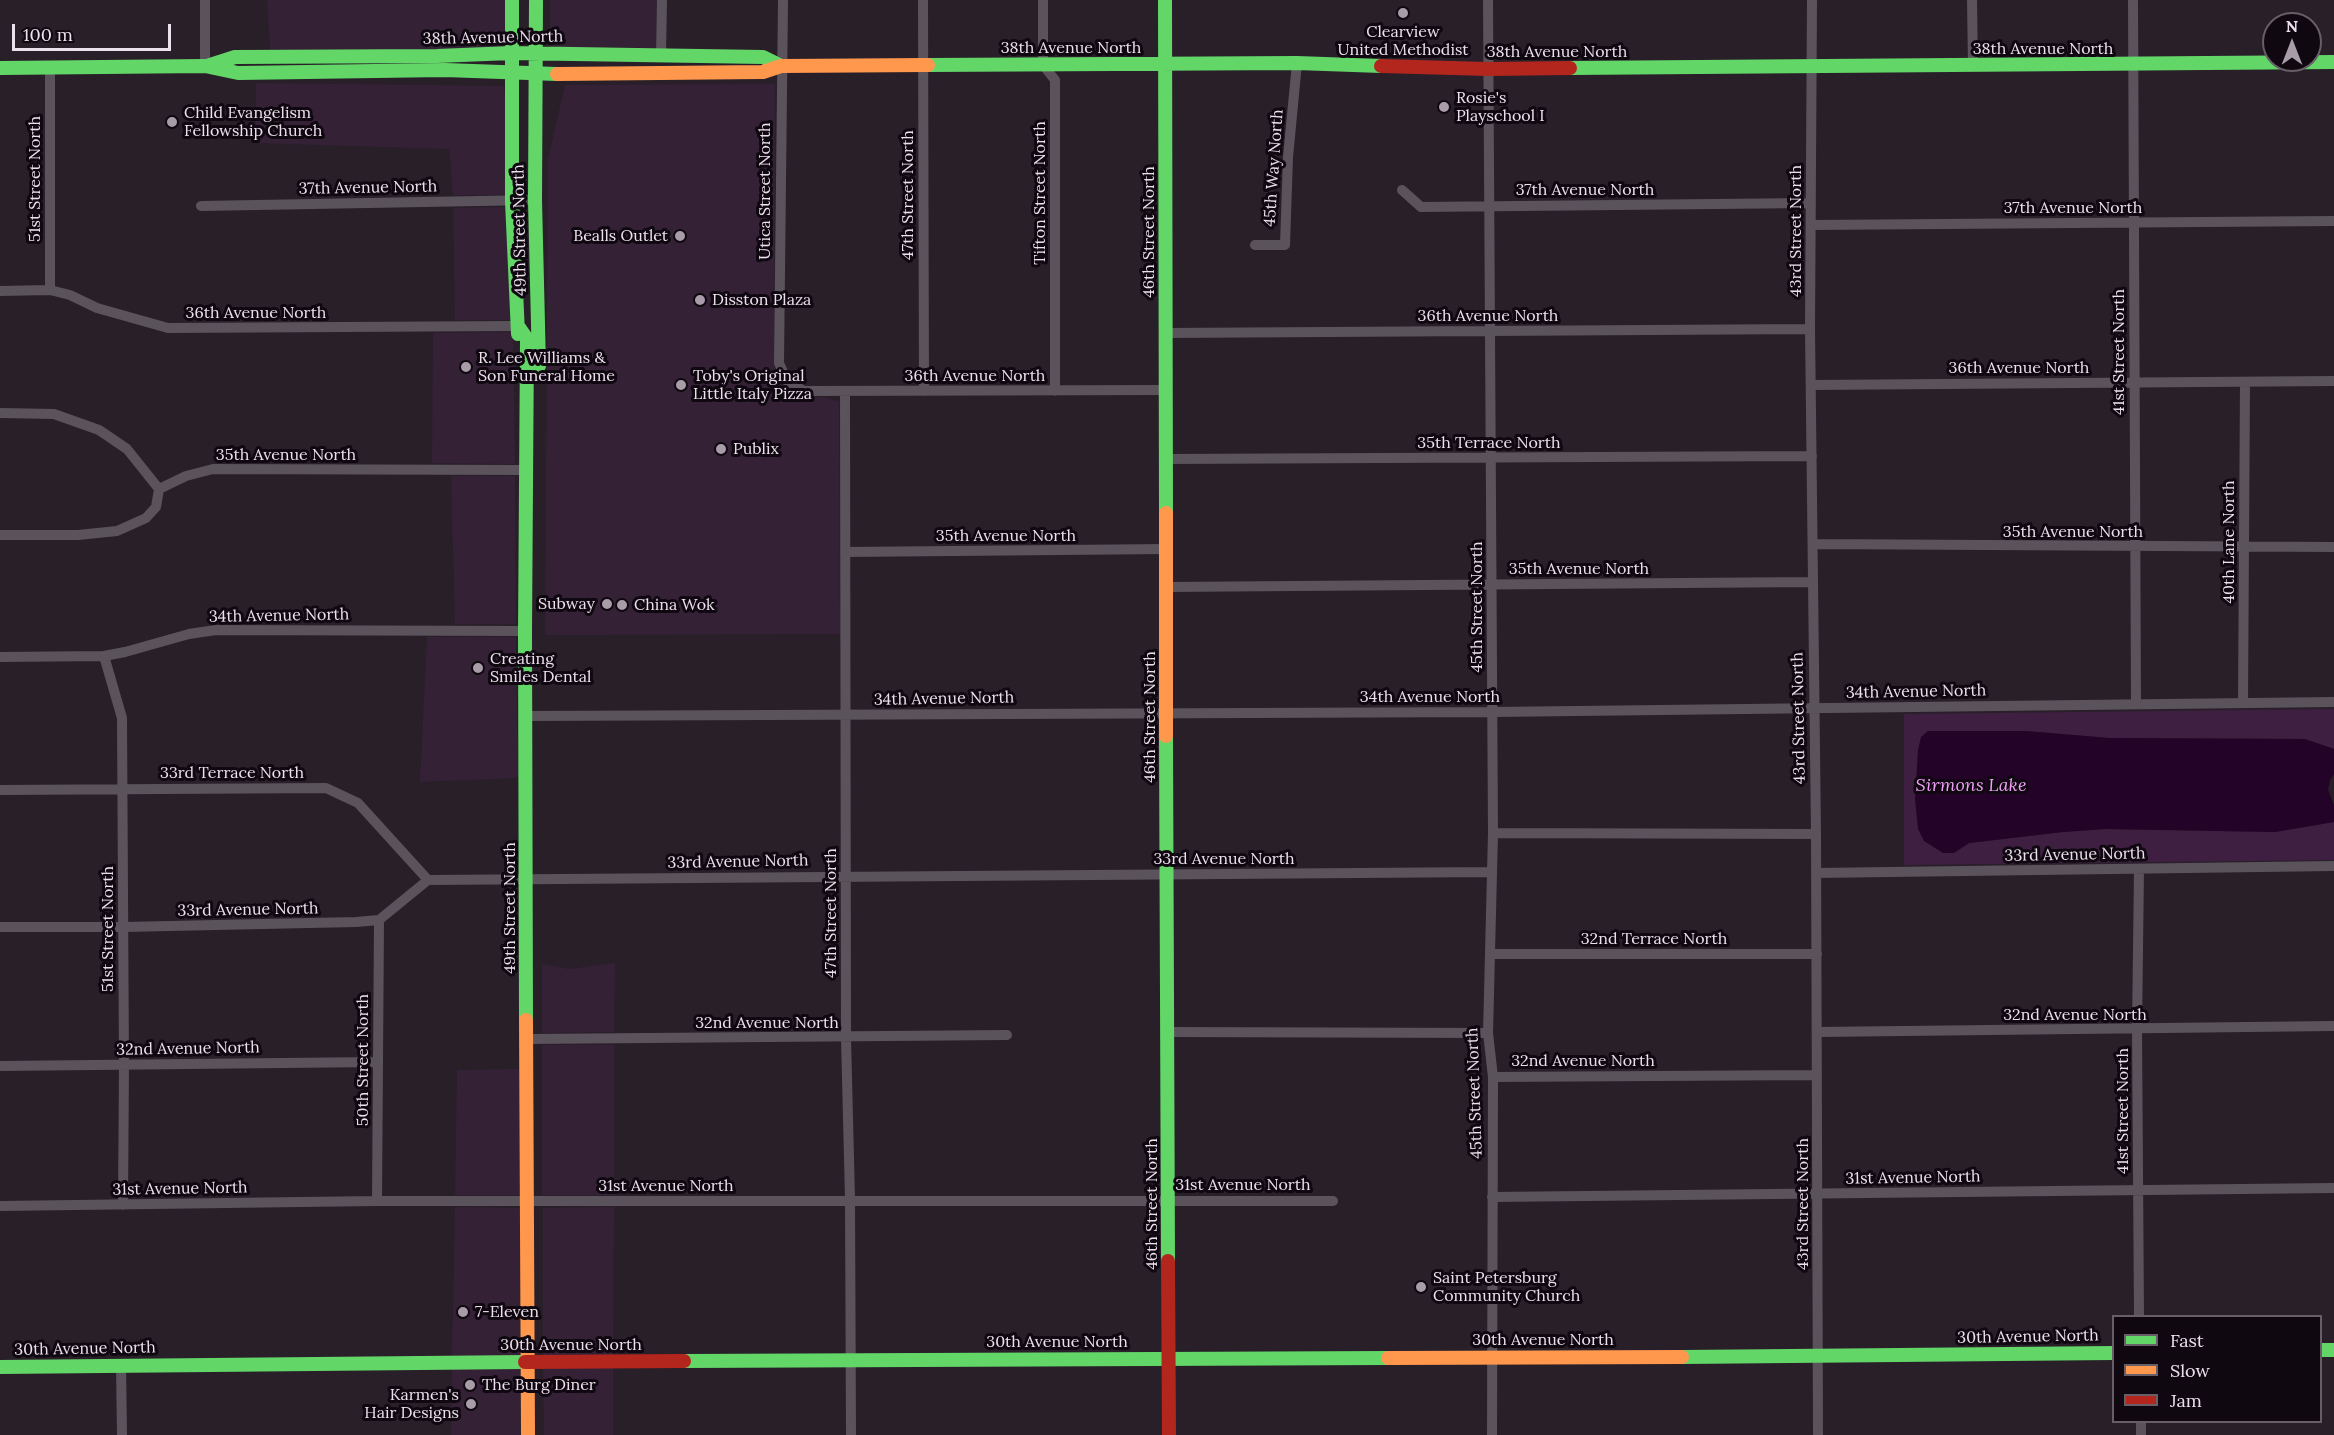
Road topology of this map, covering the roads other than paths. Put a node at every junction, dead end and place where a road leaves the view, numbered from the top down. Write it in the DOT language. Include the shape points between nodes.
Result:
graph roads {
  1 [pos="205,0"];
  2 [pos="512,0"];
  3 [pos="536,0"];
  4 [pos="662,0"];
  5 [pos="783,0"];
  6 [pos="923,0"];
  7 [pos="1043,0"];
  8 [pos="1165,0"];
  9 [pos="1488,0"];
  10 [pos="1812,0"];
  11 [pos="1972,0"];
  12 [pos="2133,0"];
  13 [pos="511,53"];
  14 [pos="536,54"];
  15 [pos="661,54"];
  16 [pos="2334,62"];
  17 [pos="1297,63"];
  18 [pos="1165,64"];
  19 [pos="2132,64"];
  20 [pos="923,65"];
  21 [pos="1043,65"];
  22 [pos="205,66"];
  23 [pos="781,66"];
  24 [pos="1812,66"];
  25 [pos="1973,66"];
  26 [pos="0,68"];
  27 [pos="50,68"];
  28 [pos="1488,69"];
  29 [pos="512,73"];
  30 [pos="536,74"];
  31 [pos="1402,190"];
  32 [pos="535,200"];
  33 [pos="512,201"];
  34 [pos="1811,203"];
  35 [pos="201,206"];
  36 [pos="1489,206"];
  37 [pos="2334,221"];
  38 [pos="2133,223"];
  39 [pos="1811,225"];
  40 [pos="1255,245"];
  41 [pos="50,290"];
  42 [pos="0,291"];
  43 [pos="538,303"];
  44 [pos="518,326"];
  45 [pos="1810,329"];
  46 [pos="1488,331"];
  47 [pos="1165,333"];
  48 [pos="527,381"];
  49 [pos="787,381"];
  50 [pos="2334,381"];
  51 [pos="2245,382"];
  52 [pos="2134,383"];
  53 [pos="1811,385"];
  54 [pos="1165,390"];
  55 [pos="845,391"];
  56 [pos="924,391"];
  57 [pos="1055,391"];
  58 [pos="0,413"];
  59 [pos="1812,456"];
  60 [pos="1491,458"];
  61 [pos="1166,459"];
  62 [pos="526,470"];
  63 [pos="159,489"];
  64 [pos="0,535"];
  65 [pos="1812,544"];
  66 [pos="2135,547"];
  67 [pos="2244,547"];
  68 [pos="2334,547"];
  69 [pos="1167,549"];
  70 [pos="845,552"];
  71 [pos="1812,582"];
  72 [pos="1492,585"];
  73 [pos="1166,587"];
  74 [pos="525,631"];
  75 [pos="104,656"];
  76 [pos="0,657"];
  77 [pos="2334,702"];
  78 [pos="2136,703"];
  79 [pos="2243,703"];
  80 [pos="1814,709"];
  81 [pos="1167,712"];
  82 [pos="1492,712"];
  83 [pos="845,715"];
  84 [pos="526,716"];
  85 [pos="122,788"];
  86 [pos="0,790"];
  87 [pos="1493,833"];
  88 [pos="1816,834"];
  89 [pos="2334,866"];
  90 [pos="2139,869"];
  91 [pos="1491,872"];
  92 [pos="1816,873"];
  93 [pos="1166,874"];
  94 [pos="846,875"];
  95 [pos="428,880"];
  96 [pos="527,880"];
  97 [pos="379,920"];
  98 [pos="0,927"];
  99 [pos="123,927"];
  100 [pos="1491,954"];
  101 [pos="1817,954"];
  102 [pos="2334,1026"];
  103 [pos="2137,1030"];
  104 [pos="1168,1032"];
  105 [pos="1817,1032"];
  106 [pos="1488,1033"];
  107 [pos="1007,1035"];
  108 [pos="846,1038"];
  109 [pos="528,1039"];
  110 [pos="377,1062"];
  111 [pos="124,1065"];
  112 [pos="0,1066"];
  113 [pos="1817,1075"];
  114 [pos="1493,1077"];
  115 [pos="2334,1188"];
  116 [pos="2138,1190"];
  117 [pos="1818,1194"];
  118 [pos="1492,1197"];
  119 [pos="850,1199"];
  120 [pos="377,1200"];
  121 [pos="1169,1200"];
  122 [pos="1333,1200"];
  123 [pos="527,1202"];
  124 [pos="123,1205"];
  125 [pos="0,1206"];
  126 [pos="2139,1315"];
  127 [pos="2112,1353"];
  128 [pos="1491,1356"];
  129 [pos="1818,1357"];
  130 [pos="850,1359"];
  131 [pos="1169,1359"];
  132 [pos="526,1362"];
  133 [pos="121,1365"];
  134 [pos="0,1366"];
  135 [pos="122,1435"];
  136 [pos="528,1435"];
  137 [pos="851,1435"];
  138 [pos="1169,1435"];
  139 [pos="1492,1435"];
  140 [pos="1818,1435"];
  1 -- 22 [label="street"];
  2 -- 13 [label="main road"];
  3 -- 14 [label="main road"];
  4 -- 15 [label="street"];
  5 -- 23 [label="street, Utica Street North"];
  6 -- 20 [label="street, 47th Street North"];
  7 -- 21 [label="street, Tifton Street North"];
  8 -- 18 [label="main road, 46th Street North"];
  9 -- 28 [label="street, 45th Street North"];
  10 -- 24 [label="street, 43rd Street North"];
  11 -- 25 [label="street"];
  12 -- 19 [label="street, 41st Street North"];
  13 -- 14 [label="main road, 38th Avenue North"];
  13 -- 22 [label="main road, 38th Avenue North" via="235,57"];
  13 -- 29 [label="main road, 49th Street North"];
  14 -- 15 [label="main road, 38th Avenue North"];
  14 -- 30 [label="main road, 49th Street North"];
  15 -- 23 [label="main road, 38th Avenue North" via="763,57"];
  16 -- 19 [label="main road, 38th Avenue North"];
  17 -- 18 [label="main road, 38th Avenue North"];
  17 -- 28 [label="main road, 38th Avenue North"];
  17 -- 40 [label="street, 45th Way North" via="1284,244"];
  18 -- 21 [label="main road, 38th Avenue North"];
  18 -- 47 [label="main road, 46th Street North"];
  19 -- 25 [label="main road, 38th Avenue North"];
  19 -- 38 [label="street, 41st Street North"];
  20 -- 21 [label="main road, 38th Avenue North"];
  20 -- 23 [label="main road, 38th Avenue North"];
  20 -- 56 [label="street, 47th Street North"];
  21 -- 57 [label="street, Tifton Street North" via="1055,80"];
  22 -- 27 [label="main road, 38th Avenue North"];
  22 -- 29 [label="main road, 38th Avenue North" via="238,73"];
  23 -- 30 [label="main road, 38th Avenue North" via="763,72"];
  23 -- 49 [label="street, Utica Street North" via="779,363"];
  24 -- 25 [label="main road, 38th Avenue North"];
  24 -- 28 [label="main road, 38th Avenue North"];
  24 -- 34 [label="street, 43rd Street North"];
  26 -- 27 [label="main road, 38th Avenue North"];
  27 -- 41 [label="street, 51st Street North"];
  28 -- 36 [label="street, 45th Street North"];
  29 -- 30 [label="main road, 38th Avenue North"];
  29 -- 33 [label="main road, 49th Street North"];
  30 -- 32 [label="main road, 49th Street North"];
  31 -- 36 [label="street, 37th Avenue North" via="1421,207"];
  32 -- 33 [label="street, 37th Avenue North"];
  32 -- 43 [label="main road, 49th Street North"];
  33 -- 35 [label="street, 37th Avenue North"];
  33 -- 44 [label="main road, 49th Street North"];
  34 -- 36 [label="street, 37th Avenue North"];
  34 -- 39 [label="street, 43rd Street North"];
  36 -- 46 [label="street, 45th Street North"];
  37 -- 38 [label="street, 37th Avenue North"];
  38 -- 39 [label="street, 37th Avenue North"];
  38 -- 52 [label="street, 41st Street North"];
  39 -- 45 [label="street, 43rd Street North"];
  41 -- 42 [label="street, 36th Avenue North"];
  41 -- 44 [label="street, 36th Avenue North" via="168,328"];
  43 -- 44 [label="main road"];
  43 -- 48 [label="main road, 49th Street North" via="539,366"];
  44 -- 48 [label="main road, 49th Street North" via="519,366"];
  45 -- 46 [label="street, 36th Avenue North"];
  45 -- 53 [label="street, 43rd Street North"];
  46 -- 47 [label="street, 36th Avenue North"];
  46 -- 60 [label="street, 45th Street North"];
  47 -- 54 [label="main road, 46th Street North"];
  48 -- 62 [label="main road, 49th Street North"];
  49 -- 55 [label="street, 36th Avenue North" via="804,391"];
  50 -- 51 [label="street, 36th Avenue North"];
  51 -- 52 [label="street, 36th Avenue North"];
  51 -- 67 [label="street, 40th Lane North"];
  52 -- 53 [label="street, 36th Avenue North"];
  52 -- 66 [label="street, 41st Street North"];
  53 -- 59 [label="street, 43rd Street North"];
  54 -- 57 [label="street, 36th Avenue North"];
  54 -- 61 [label="main road, 46th Street North"];
  55 -- 56 [label="street, 36th Avenue North"];
  55 -- 70 [label="street, 47th Street North"];
  56 -- 57 [label="street, 36th Avenue North"];
  58 -- 63 [label="street" via="54,414 99,430 127,449"];
  59 -- 60 [label="street, 35th Terrace North"];
  59 -- 65 [label="street, 43rd Street North"];
  60 -- 61 [label="street, 35th Terrace North"];
  60 -- 72 [label="street, 45th Street North"];
  61 -- 69 [label="main road, 46th Street North"];
  62 -- 63 [label="street, 35th Avenue North" via="213,469"];
  62 -- 74 [label="main road, 49th Street North"];
  63 -- 64 [label="street" via="156,507 146,518 117,531"];
  65 -- 66 [label="street, 35th Avenue North"];
  65 -- 71 [label="street, 43rd Street North"];
  66 -- 67 [label="street, 35th Avenue North"];
  66 -- 78 [label="street, 41st Street North"];
  67 -- 68 [label="street, 35th Avenue North"];
  67 -- 79 [label="street, 40th Lane North"];
  69 -- 70 [label="street, 35th Avenue North"];
  69 -- 73 [label="main road, 46th Street North"];
  70 -- 83 [label="street, 47th Street North"];
  71 -- 72 [label="street, 35th Avenue North"];
  71 -- 80 [label="street, 43rd Street North"];
  72 -- 73 [label="street, 35th Avenue North"];
  72 -- 82 [label="street, 45th Street North"];
  73 -- 81 [label="main road, 46th Street North"];
  74 -- 75 [label="street, 34th Avenue North" via="216,630"];
  74 -- 84 [label="main road, 49th Street North"];
  75 -- 76 [label="street, 34th Avenue North"];
  75 -- 85 [label="street, 51st Street North" via="122,718"];
  77 -- 79 [label="street, 34th Avenue North"];
  78 -- 79 [label="street, 34th Avenue North"];
  78 -- 80 [label="street, 34th Avenue North"];
  80 -- 82 [label="street, 34th Avenue North"];
  80 -- 88 [label="street, 43rd Street North"];
  81 -- 82 [label="street, 34th Avenue North"];
  81 -- 83 [label="street, 34th Avenue North"];
  81 -- 93 [label="main road, 46th Street North"];
  82 -- 87 [label="street, 45th Street North"];
  83 -- 84 [label="street, 34th Avenue North"];
  83 -- 94 [label="street, 47th Street North"];
  84 -- 96 [label="main road, 49th Street North"];
  85 -- 86 [label="street, 33rd Terrace North"];
  85 -- 95 [label="street, 33rd Terrace North" via="326,788 358,803"];
  85 -- 99 [label="street, 51st Street North"];
  87 -- 88 [label="street"];
  87 -- 91 [label="street, 45th Street North"];
  88 -- 92 [label="street, 43rd Street North"];
  89 -- 90 [label="street, 33rd Avenue North"];
  90 -- 92 [label="street, 33rd Avenue North"];
  90 -- 103 [label="street, 41st Street North"];
  91 -- 93 [label="street, 33rd Avenue North"];
  91 -- 100 [label="street, 45th Street North"];
  92 -- 101 [label="street, 43rd Street North"];
  93 -- 94 [label="street, 33rd Avenue North"];
  93 -- 104 [label="main road, 46th Street North"];
  94 -- 96 [label="street, 33rd Avenue North"];
  94 -- 108 [label="street, 47th Street North"];
  95 -- 96 [label="street, 33rd Avenue North"];
  95 -- 97 [label="street"];
  96 -- 109 [label="main road, 49th Street North"];
  97 -- 99 [label="street, 33rd Avenue North"];
  97 -- 110 [label="street, 50th Street North"];
  98 -- 99 [label="street, 33rd Avenue North"];
  99 -- 111 [label="street, 51st Street North"];
  100 -- 101 [label="street, 32nd Terrace North"];
  100 -- 106 [label="street, 45th Street North"];
  101 -- 105 [label="street, 43rd Street North"];
  102 -- 103 [label="street, 32nd Avenue North"];
  103 -- 105 [label="street, 32nd Avenue North"];
  103 -- 116 [label="street, 41st Street North"];
  104 -- 106 [label="street"];
  104 -- 121 [label="main road, 46th Street North"];
  105 -- 113 [label="street, 43rd Street North"];
  106 -- 114 [label="street, 45th Street North"];
  107 -- 108 [label="street, 32nd Avenue North"];
  108 -- 109 [label="street, 32nd Avenue North"];
  108 -- 119 [label="street, 47th Street North"];
  109 -- 123 [label="main road, 49th Street North"];
  110 -- 111 [label="street, 32nd Avenue North"];
  110 -- 120 [label="street, 50th Street North"];
  111 -- 112 [label="street, 32nd Avenue North"];
  111 -- 124 [label="street, 51st Street North"];
  113 -- 114 [label="street, 32nd Avenue North"];
  113 -- 117 [label="street, 43rd Street North"];
  114 -- 118 [label="street, 45th Street North"];
  115 -- 116 [label="street, 31st Avenue North"];
  116 -- 117 [label="street, 31st Avenue North"];
  116 -- 126 [label="street, 41st Street North"];
  117 -- 118 [label="street, 31st Avenue North"];
  117 -- 129 [label="street, 43rd Street North"];
  118 -- 128 [label="street, 45th Street North"];
  119 -- 121 [label="street, 31st Avenue North"];
  119 -- 123 [label="street, 31st Avenue North"];
  119 -- 130 [label="street, 47th Street North"];
  120 -- 123 [label="street, 31st Avenue North"];
  120 -- 124 [label="street, 31st Avenue North"];
  121 -- 122 [label="street, 31st Avenue North"];
  121 -- 131 [label="main road, 46th Street North"];
  123 -- 132 [label="main road, 49th Street North"];
  124 -- 125 [label="street, 31st Avenue North"];
  127 -- 129 [label="main road, 30th Avenue North"];
  128 -- 129 [label="main road, 30th Avenue North"];
  128 -- 131 [label="main road, 30th Avenue North"];
  128 -- 139 [label="street, 45th Street North"];
  129 -- 140 [label="street, 43rd Street North"];
  130 -- 131 [label="main road, 30th Avenue North"];
  130 -- 132 [label="main road, 30th Avenue North"];
  130 -- 137 [label="street, 47th Street North"];
  131 -- 138 [label="main road, 46th Street North"];
  132 -- 133 [label="main road, 30th Avenue North"];
  132 -- 136 [label="main road, 49th Street North"];
  133 -- 134 [label="main road, 30th Avenue North"];
  133 -- 135 [label="street"];
}
